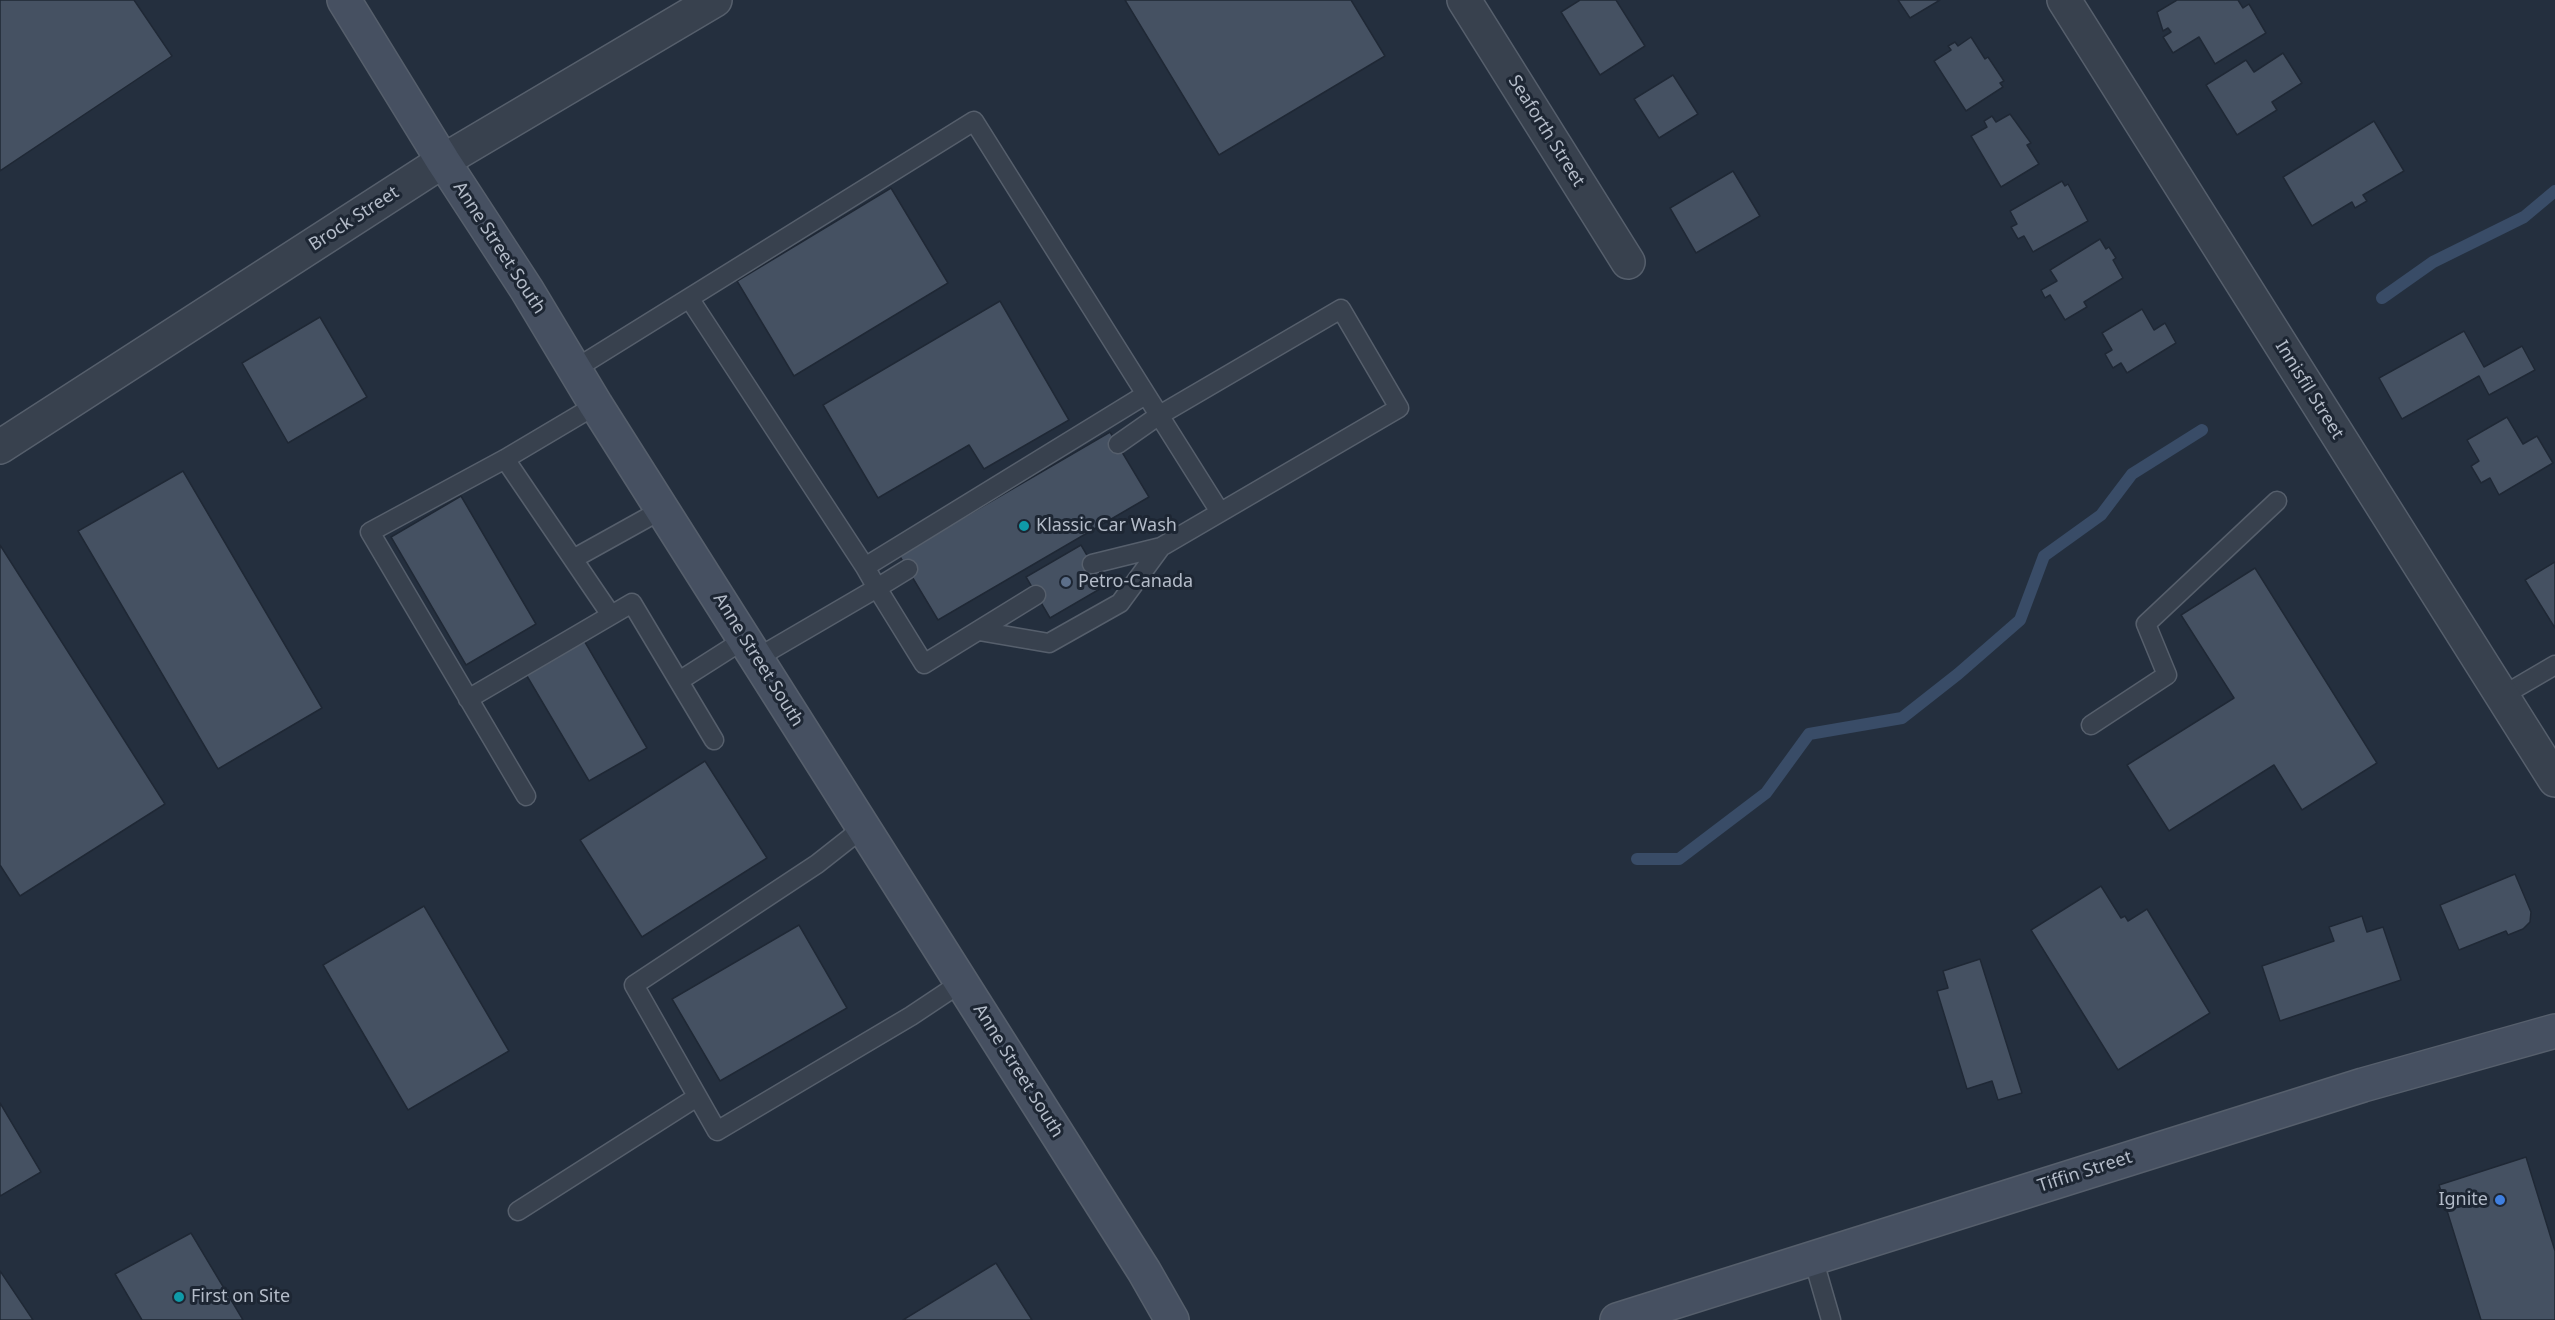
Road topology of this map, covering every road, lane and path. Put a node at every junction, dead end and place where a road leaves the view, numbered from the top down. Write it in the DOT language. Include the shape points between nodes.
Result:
graph roads {
  1 [pos="344,0"];
  2 [pos="715,0"];
  3 [pos="1464,0"];
  4 [pos="2064,0"];
  5 [pos="443,161"];
  6 [pos="1628,262"];
  7 [pos="689,298"];
  8 [pos="575,369"];
  9 [pos="1145,395"];
  10 [pos="596,405"];
  11 [pos="1158,416"];
  12 [pos="1118,444"];
  13 [pos="0,447"];
  14 [pos="506,459"];
  15 [pos="2277,501"];
  16 [pos="663,509"];
  17 [pos="1220,512"];
  18 [pos="1161,547"];
  19 [pos="573,559"];
  20 [pos="1092,564"];
  21 [pos="865,567"];
  22 [pos="908,569"];
  23 [pos="877,588"];
  24 [pos="1036,595"];
  25 [pos="611,615"];
  26 [pos="979,631"];
  27 [pos="751,648"];
  28 [pos="2555,665"];
  29 [pos="679,681"];
  30 [pos="2502,696"];
  31 [pos="468,699"];
  32 [pos="2091,725"];
  33 [pos="714,740"];
  34 [pos="2555,780"];
  35 [pos="526,796"];
  36 [pos="864,827"];
  37 [pos="962,982"];
  38 [pos="2555,1031"];
  39 [pos="697,1097"];
  40 [pos="518,1211"];
  41 [pos="1813,1258"];
  42 [pos="1172,1320"];
  43 [pos="1617,1320"];
  44 [pos="1831,1320"];
  1 -- 5 [label="street, Anne Street South"];
  2 -- 5 [label="street, Brock Street"];
  3 -- 6 [label="street, Seaforth Street"];
  4 -- 30 [label="street, Innisfil Street"];
  5 -- 8 [label="street, Anne Street South"];
  5 -- 13 [label="street, Brock Street"];
  7 -- 8 [label="lane"];
  7 -- 9 [label="lane" via="974,121"];
  7 -- 21 [label="lane"];
  8 -- 10 [label="street, Anne Street South"];
  9 -- 11 [label="lane"];
  9 -- 21 [label="lane"];
  10 -- 14 [label="lane"];
  10 -- 16 [label="street, Anne Street South"];
  11 -- 12 [label="lane"];
  11 -- 17 [label="lane"];
  11 -- 17 [label="lane" via="1341,309 1399,408"];
  14 -- 19 [label="lane"];
  14 -- 31 [label="lane" via="370,532"];
  15 -- 32 [label="lane" via="2146,624 2168,675"];
  16 -- 19 [label="lane"];
  16 -- 27 [label="street, Anne Street South"];
  17 -- 18 [label="lane"];
  18 -- 20 [label="lane"];
  18 -- 26 [label="lane" via="1120,603 1048,643"];
  19 -- 25 [label="lane"];
  21 -- 23 [label="lane"];
  22 -- 23 [label="lane"];
  23 -- 26 [label="lane" via="924,664"];
  23 -- 27 [label="lane"];
  24 -- 26 [label="lane"];
  25 -- 29 [label="lane" via="632,603"];
  25 -- 31 [label="lane"];
  27 -- 29 [label="lane"];
  27 -- 36 [label="street, Anne Street South"];
  28 -- 30 [label="lane"];
  29 -- 33 [label="lane"];
  30 -- 34 [label="street, Innisfil Street"];
  31 -- 35 [label="lane"];
  36 -- 37 [label="street, Anne Street South"];
  36 -- 39 [label="lane" via="818,864 634,985"];
  37 -- 39 [label="lane" via="717,1131"];
  37 -- 42 [label="street, Anne Street South"];
  38 -- 41 [label="street, Tiffin Street" via="2363,1085"];
  39 -- 40 [label="lane"];
  41 -- 43 [label="street, Tiffin Street"];
  41 -- 44 [label="lane"];
}
